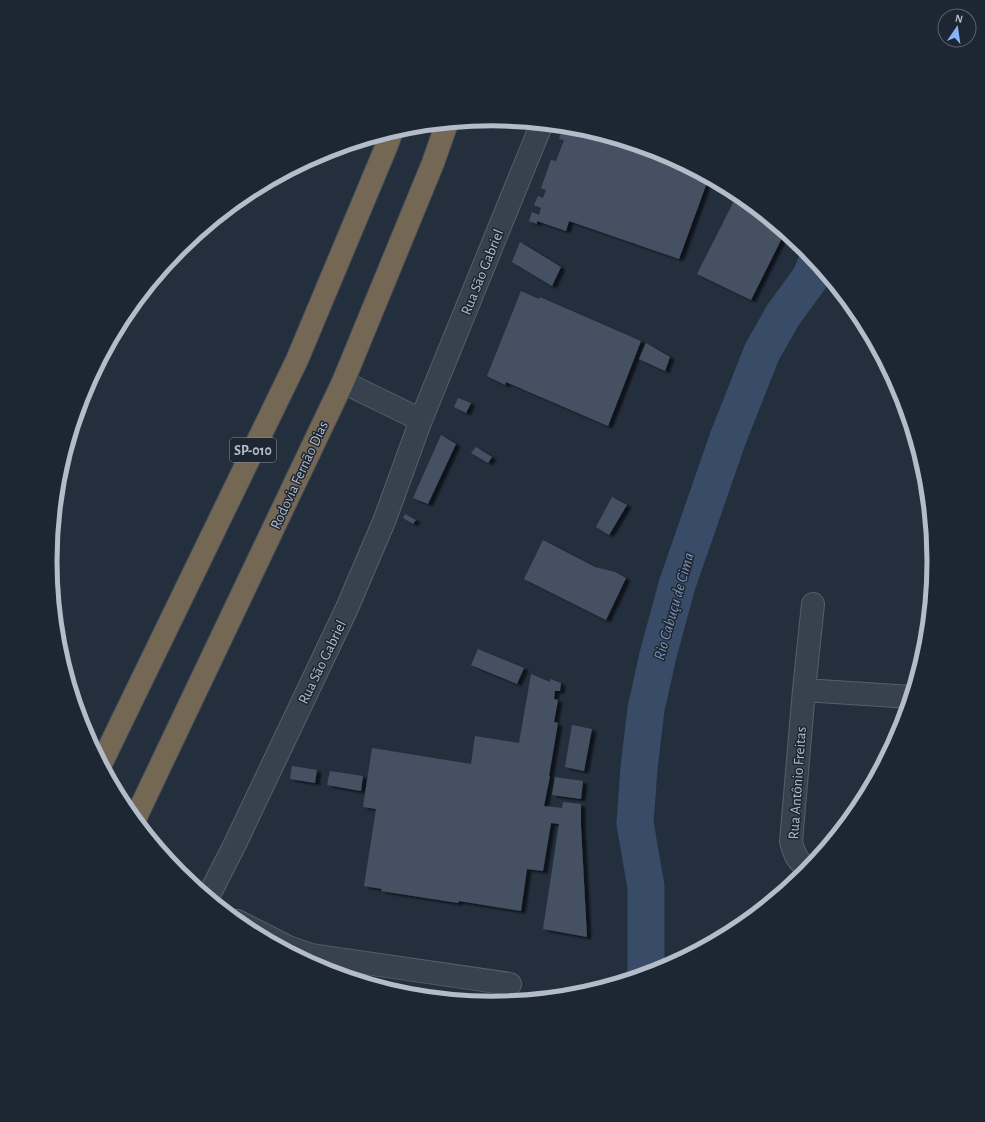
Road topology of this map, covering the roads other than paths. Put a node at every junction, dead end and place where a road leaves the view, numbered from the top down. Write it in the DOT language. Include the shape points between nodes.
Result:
graph roads {
  1 [pos="445,128"];
  2 [pos="540,128"];
  3 [pos="389,138"];
  4 [pos="343,382"];
  5 [pos="421,420"];
  6 [pos="813,604"];
  7 [pos="804,690"];
  8 [pos="906,698"];
  9 [pos="104,759"];
  10 [pos="138,813"];
  11 [pos="804,865"];
  12 [pos="210,893"];
  13 [pos="296,950"];
  14 [pos="510,984"];
  1 -- 4 [label="highway, Rodovia Fernão Dias"];
  2 -- 5 [label="street, Rua São Gabriel"];
  3 -- 9 [label="highway, SP-010" via="296,360"];
  4 -- 5 [label="street"];
  4 -- 10 [label="highway, Rodovia Fernão Dias"];
  5 -- 12 [label="street, Rua São Gabriel" via="385,519 347,608"];
  6 -- 7 [label="street, Rua Antônio Freitas"];
  7 -- 8 [label="street"];
  7 -- 11 [label="street, Rua Antônio Freitas" via="792,842 795,855"];
  13 -- 14 [label="street" via="311,955"];
}
